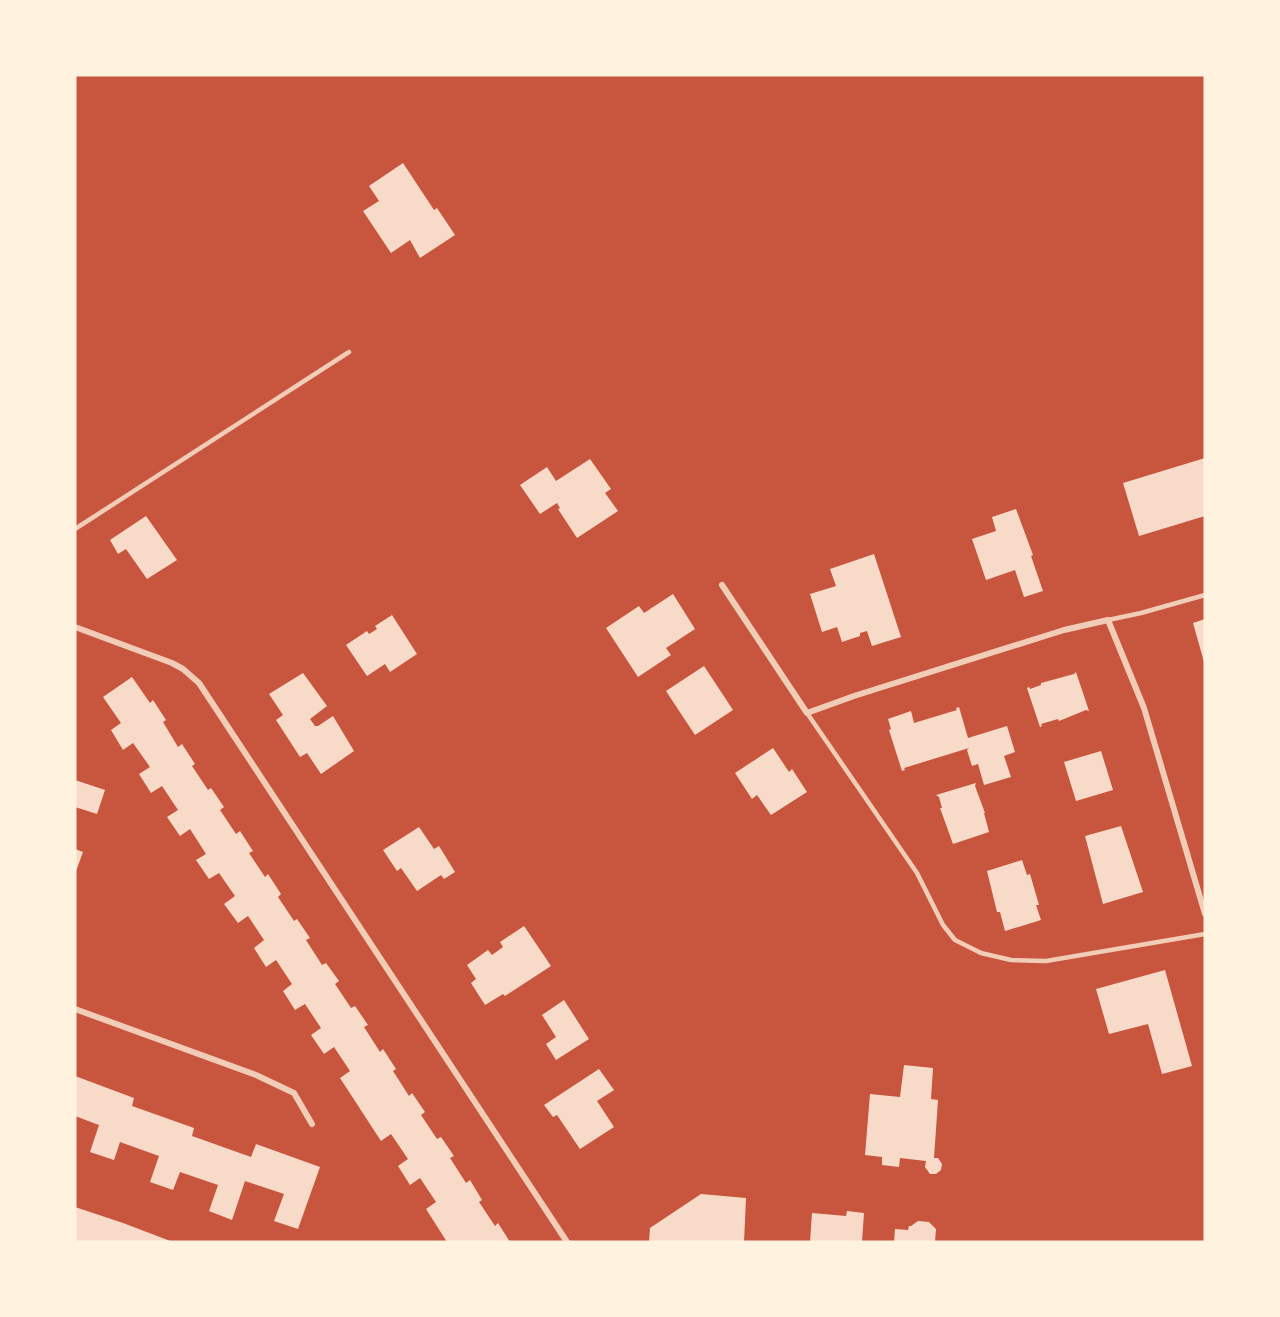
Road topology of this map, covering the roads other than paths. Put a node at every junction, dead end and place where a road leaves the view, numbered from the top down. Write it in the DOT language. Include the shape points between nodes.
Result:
graph roads {
  1 [pos="349,352"];
  2 [pos="75,529"];
  3 [pos="722,585"];
  4 [pos="1205,595"];
  5 [pos="1108,620"];
  6 [pos="75,627"];
  7 [pos="807,713"];
  8 [pos="1205,914"];
  9 [pos="1205,934"];
  10 [pos="75,1009"];
  11 [pos="312,1124"];
  12 [pos="567,1242"];
  1 -- 2 [label="lane"];
  3 -- 7 [label="street"];
  4 -- 5 [label="lane"];
  5 -- 7 [label="street" via="1065,630"];
  5 -- 8 [label="street" via="1144,708"];
  6 -- 12 [label="street" via="172,663 198,683"];
  7 -- 9 [label="lane" via="917,873 955,940 981,953 1011,960 1046,961"];
  10 -- 11 [label="street" via="256,1075 294,1093"];
}
